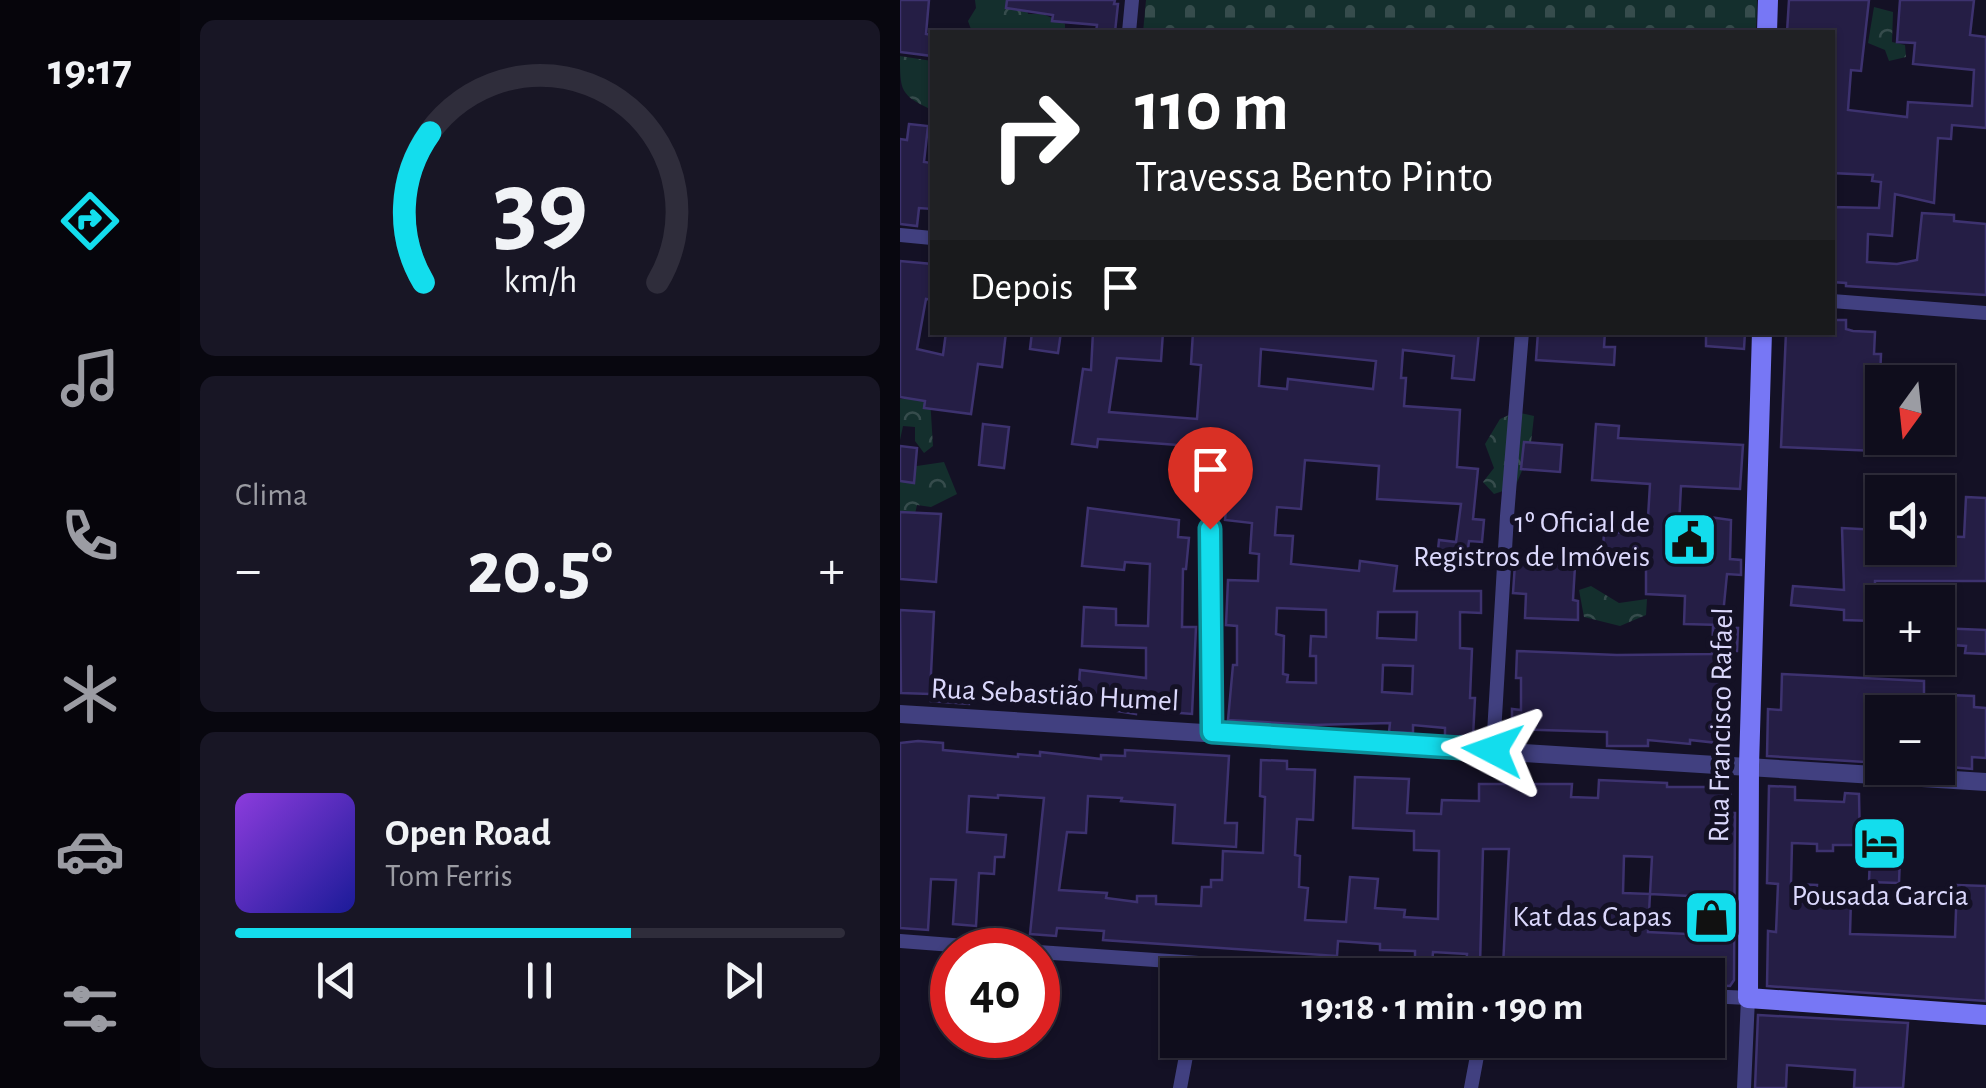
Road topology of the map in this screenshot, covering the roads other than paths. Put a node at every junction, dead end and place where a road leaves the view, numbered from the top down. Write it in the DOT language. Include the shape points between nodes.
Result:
graph roads {
  1 [pos="1132,0"];
  2 [pos="1768,0"];
  3 [pos="1128,30"];
  4 [pos="1768,30"];
  5 [pos="900,236"];
  6 [pos="930,238"];
  7 [pos="1835,301"];
  8 [pos="1986,313"];
  9 [pos="1522,335"];
  10 [pos="1762,335"];
  11 [pos="1210,529"];
  12 [pos="900,714"];
  13 [pos="1212,732"];
  14 [pos="1493,750"];
  15 [pos="1748,765"];
  16 [pos="1986,782"];
  17 [pos="900,941"];
  18 [pos="930,943"];
  19 [pos="1060,954"];
  20 [pos="1160,965"];
  21 [pos="1725,997"];
  22 [pos="1748,998"];
  23 [pos="1986,1015"];
  24 [pos="1186,1058"];
  25 [pos="1477,1058"];
  26 [pos="1180,1088"];
  27 [pos="1471,1088"];
  28 [pos="1744,1088"];
  1 -- 3 [label="street"];
  2 -- 4 [label="main road"];
  5 -- 6 [label="street"];
  7 -- 8 [label="street"];
  9 -- 14 [label="street"];
  10 -- 15 [label="main road, Rua Francisco Rafael"];
  11 -- 13 [label="street"];
  12 -- 13 [label="street, Rua Sebastião Humel"];
  13 -- 14 [label="street, Rua Sebastião Humel"];
  14 -- 15 [label="street, Rua Sebastião Humel"];
  15 -- 16 [label="street, Rua Sebastião Humel"];
  15 -- 22 [label="main road, Rua Francisco Rafael"];
  17 -- 18 [label="street"];
  19 -- 20 [label="street"];
  21 -- 22 [label="street"];
  22 -- 23 [label="main road"];
  22 -- 28 [label="street"];
  24 -- 26 [label="street"];
  25 -- 27 [label="street"];
}
